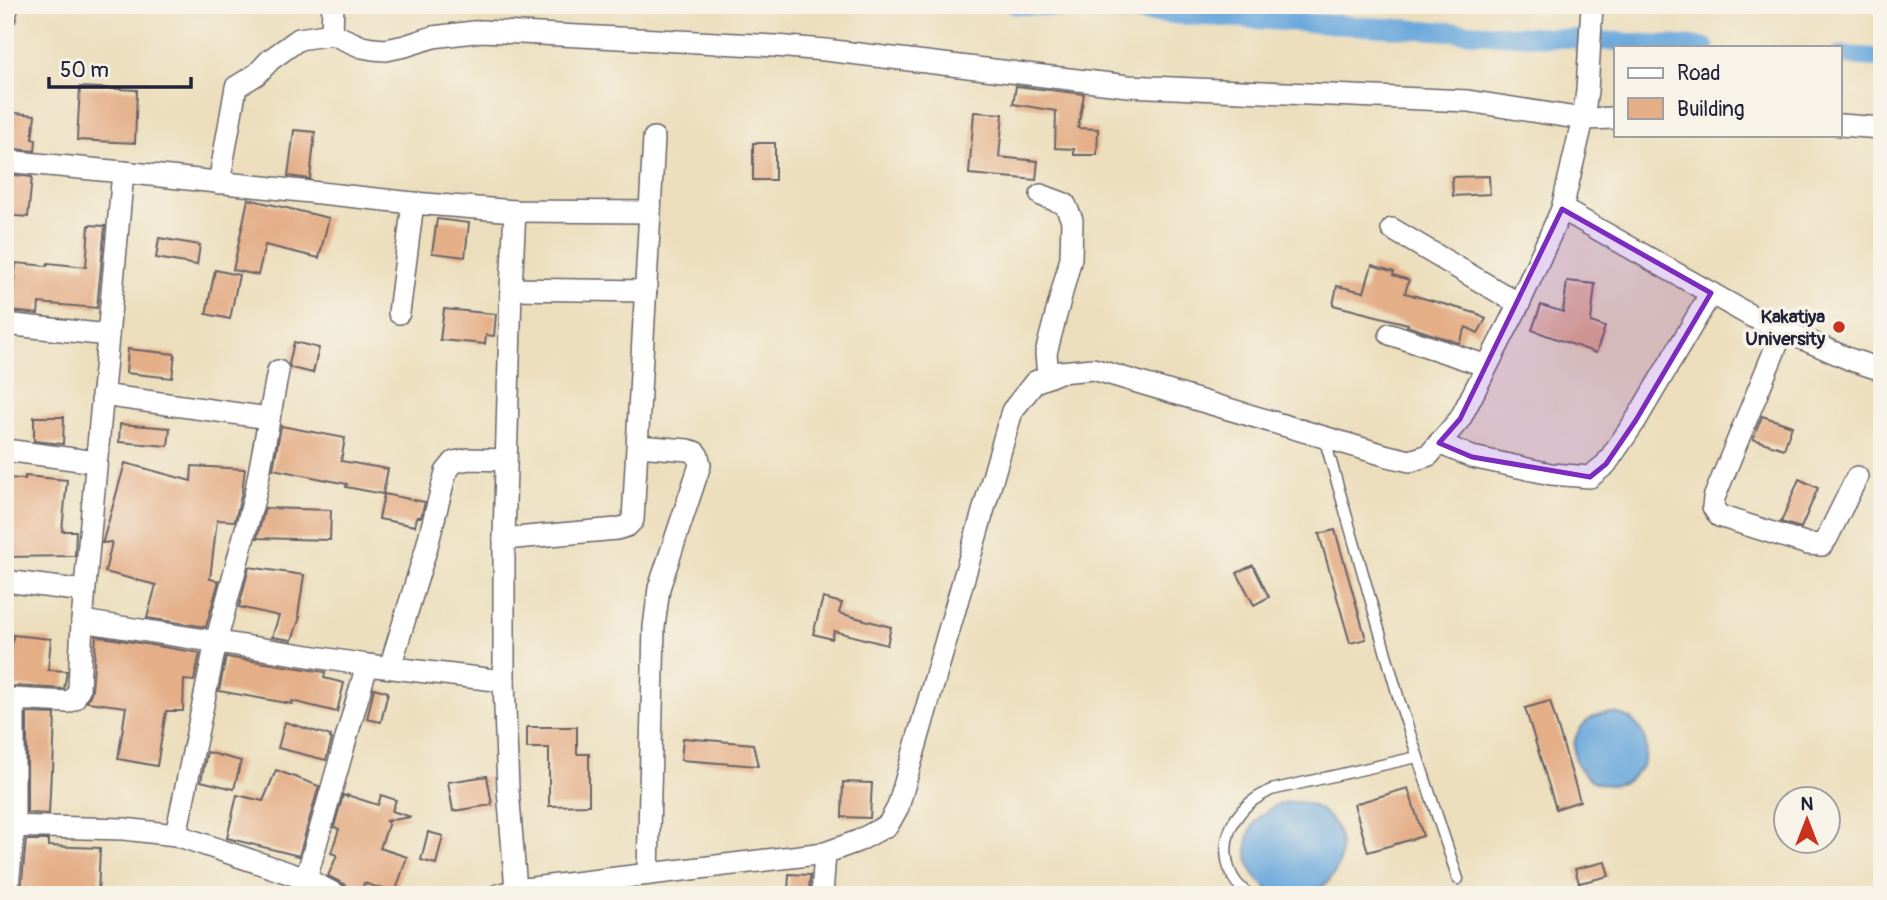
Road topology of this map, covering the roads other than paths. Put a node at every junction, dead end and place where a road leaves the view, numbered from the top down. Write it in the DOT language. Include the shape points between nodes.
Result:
graph roads {
  1 [pos="8,5"];
  2 [pos="333,5"];
  3 [pos="1592,5"];
  4 [pos="5,17"];
  5 [pos="331,34"];
  6 [pos="1614,118"];
  7 [pos="1583,119"];
  8 [pos="1842,125"];
  9 [pos="1882,128"];
  10 [pos="654,138"];
  11 [pos="5,161"];
  12 [pos="123,172"];
  13 [pos="219,183"];
  14 [pos="1041,195"];
  15 [pos="413,203"];
  16 [pos="1562,209"];
  17 [pos="515,211"];
  18 [pos="650,212"];
  19 [pos="1392,229"];
  20 [pos="511,289"];
  21 [pos="646,291"];
  22 [pos="1711,293"];
  23 [pos="1519,304"];
  24 [pos="398,313"];
  25 [pos="5,324"];
  26 [pos="1783,330"];
  27 [pos="1390,334"];
  28 [pos="108,335"];
  29 [pos="1487,366"];
  30 [pos="1882,370"];
  31 [pos="278,371"];
  32 [pos="1048,377"];
  33 [pos="102,395"];
  34 [pos="269,418"];
  35 [pos="1324,437"];
  36 [pos="1440,443"];
  37 [pos="638,446"];
  38 [pos="5,450"];
  39 [pos="506,460"];
  40 [pos="96,463"];
  41 [pos="1857,477"];
  42 [pos="504,539"];
  43 [pos="5,581"];
  44 [pos="84,591"];
  45 [pos="82,621"];
  46 [pos="216,642"];
  47 [pos="368,665"];
  48 [pos="390,667"];
  49 [pos="504,681"];
  50 [pos="9,699"];
  51 [pos="1416,757"];
  52 [pos="10,827"];
  53 [pos="176,835"];
  54 [pos="825,853"];
  55 [pos="648,874"];
  56 [pos="1458,878"];
  57 [pos="306,879"];
  58 [pos="507,892"];
  59 [pos="7,895"];
  60 [pos="337,895"];
  61 [pos="822,895"];
  62 [pos="1250,895"];
  1 -- 4 [label="street"];
  2 -- 5 [label="street"];
  3 -- 7 [label="street"];
  5 -- 7 [label="street" via="362,47 386,50 433,37 482,31 775,46 1128,86 1468,101"];
  5 -- 13 [label="street" via="299,39 236,87"];
  6 -- 7 [label="street"];
  7 -- 16 [label="street"];
  8 -- 9 [label="street"];
  10 -- 18 [label="street"];
  11 -- 12 [label="street"];
  12 -- 13 [label="street"];
  12 -- 28 [label="street"];
  13 -- 15 [label="street"];
  14 -- 32 [label="street" via="1065,204 1072,220 1071,258 1046,353"];
  15 -- 17 [label="street"];
  15 -- 24 [label="street"];
  16 -- 22 [label="street"];
  16 -- 23 [label="street"];
  17 -- 18 [label="street"];
  17 -- 20 [label="street"];
  18 -- 21 [label="street"];
  19 -- 23 [label="street"];
  20 -- 21 [label="street"];
  20 -- 39 [label="street"];
  21 -- 37 [label="street"];
  22 -- 26 [label="street"];
  22 -- 36 [label="street" via="1636,421 1606,464 1590,477 1551,474 1472,457"];
  23 -- 29 [label="street"];
  25 -- 28 [label="street"];
  26 -- 30 [label="street"];
  26 -- 41 [label="street" via="1713,507 1719,516 1822,545"];
  27 -- 29 [label="street"];
  28 -- 33 [label="street"];
  29 -- 36 [label="street" via="1460,419"];
  31 -- 34 [label="street"];
  32 -- 35 [label="street" via="1093,369"];
  32 -- 54 [label="street" via="1035,382 1012,411 898,807 888,825"];
  33 -- 34 [label="street"];
  33 -- 40 [label="street"];
  34 -- 46 [label="street" via="255,495"];
  35 -- 36 [label="street" via="1410,461 1429,455"];
  35 -- 51 [label="lane"];
  37 -- 42 [label="street" via="633,520 627,526"];
  37 -- 55 [label="street" via="688,450 700,460 657,601"];
  38 -- 40 [label="street"];
  39 -- 42 [label="street"];
  39 -- 48 [label="street" via="454,461 446,472"];
  40 -- 44 [label="street"];
  42 -- 49 [label="street"];
  43 -- 44 [label="street"];
  44 -- 45 [label="street"];
  45 -- 46 [label="street"];
  45 -- 50 [label="street" via="79,689 74,699"];
  46 -- 47 [label="street"];
  46 -- 53 [label="street"];
  47 -- 48 [label="street"];
  47 -- 57 [label="street"];
  48 -- 49 [label="street"];
  49 -- 58 [label="street"];
  50 -- 52 [label="street"];
  51 -- 56 [label="lane"];
  51 -- 62 [label="lane" via="1271,790 1255,799 1239,813 1226,849 1232,878"];
  52 -- 53 [label="street"];
  52 -- 59 [label="street"];
  53 -- 57 [label="street"];
  54 -- 55 [label="street"];
  54 -- 61 [label="street"];
  55 -- 58 [label="street"];
  57 -- 60 [label="street"];
}
